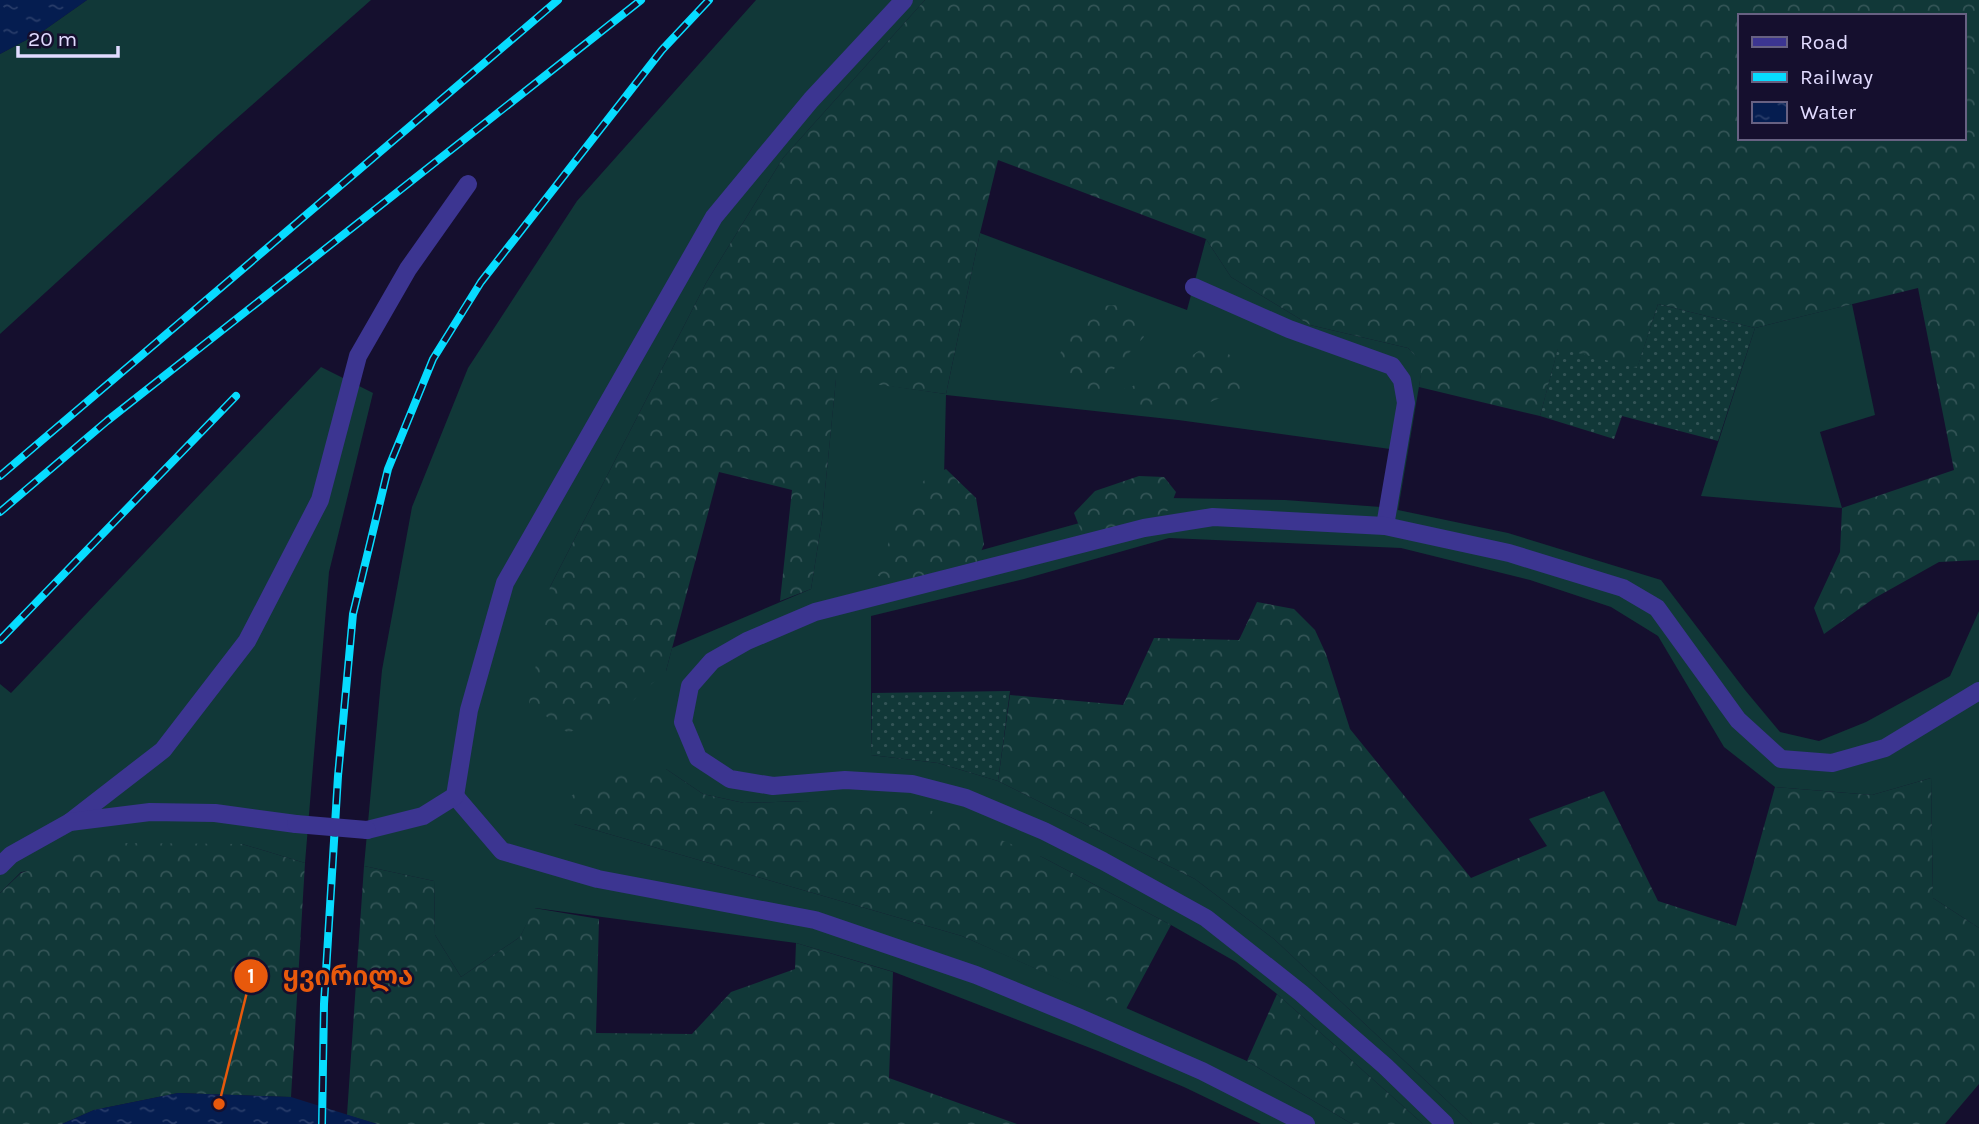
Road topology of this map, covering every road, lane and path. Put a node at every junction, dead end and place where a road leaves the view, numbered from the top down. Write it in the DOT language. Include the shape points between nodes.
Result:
graph roads {
  1 [pos="904,0"];
  2 [pos="468,184"];
  3 [pos="1194,287"];
  4 [pos="1385,526"];
  5 [pos="1979,674"];
  6 [pos="1979,691"];
  7 [pos="1962,699"];
  8 [pos="455,796"];
  9 [pos="70,821"];
  10 [pos="0,866"];
  11 [pos="1306,1124"];
  12 [pos="1445,1124"];
  1 -- 8 [label="street" via="811,100 714,217 505,583 469,710"];
  2 -- 9 [label="street" via="408,269 358,356 320,500 247,641 163,750"];
  3 -- 4 [label="street" via="1289,329 1392,366 1402,380 1406,403"];
  4 -- 7 [label="street" via="1510,553 1623,589 1657,608 1738,720 1782,760 1832,763 1885,748"];
  4 -- 12 [label="street" via="1213,517 1144,528 815,612 747,640 712,662 690,687 683,722 698,758 730,779 773,786 845,780 912,784 966,798 1103,861 1206,918 1301,993"];
  5 -- 7 [label="street"];
  6 -- 7 [label="street"];
  8 -- 9 [label="street, bridge" via="423,816 367,830 215,813 150,812"];
  8 -- 11 [label="street" via="502,851 598,878 815,920 976,975 1202,1071"];
  9 -- 10 [label="street"];
}
